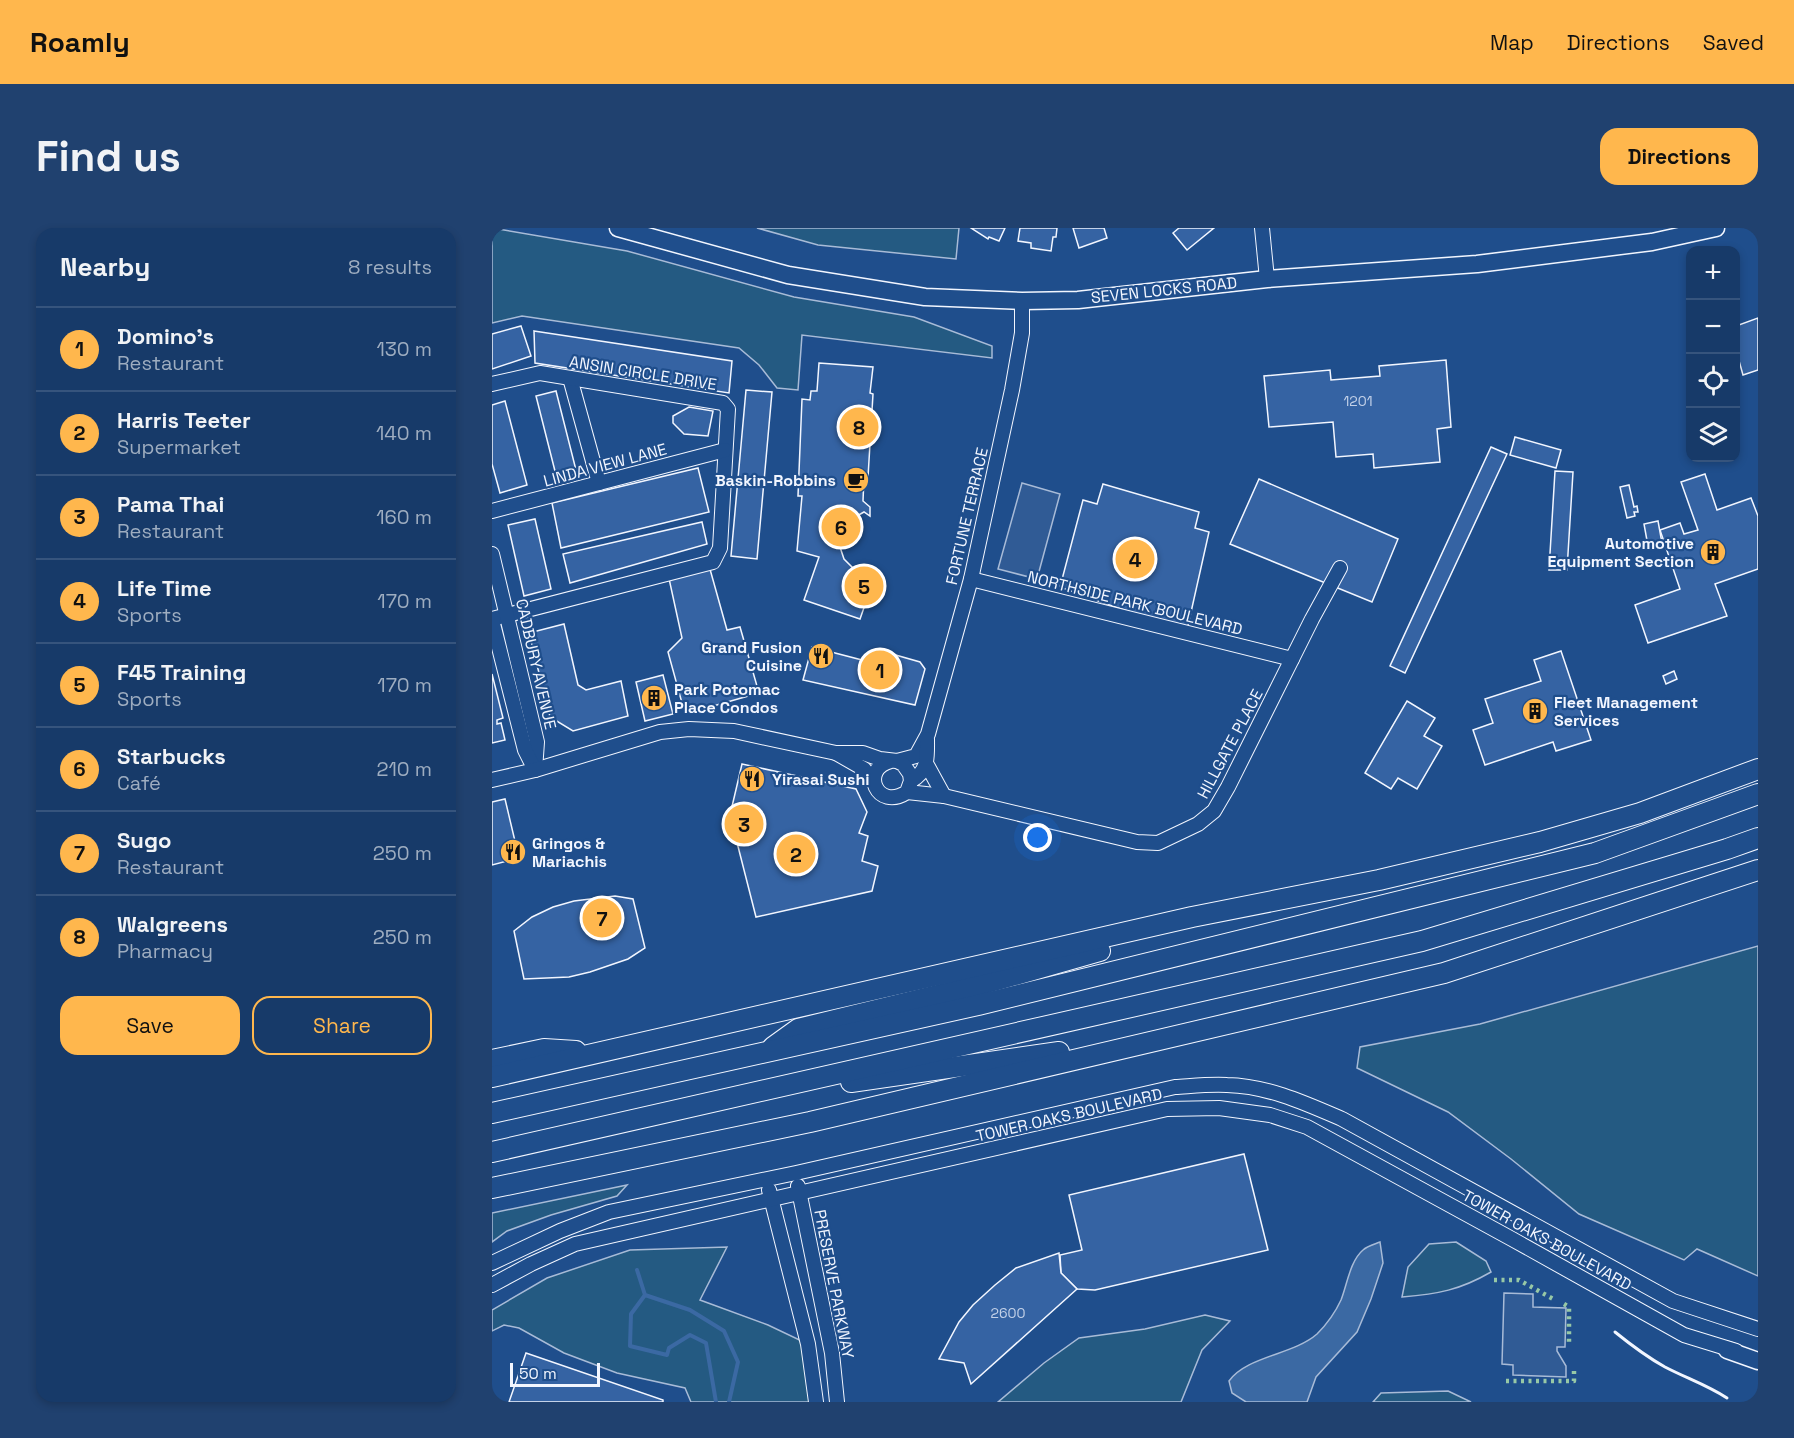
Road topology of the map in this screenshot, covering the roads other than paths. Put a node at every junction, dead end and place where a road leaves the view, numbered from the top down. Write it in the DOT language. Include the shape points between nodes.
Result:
graph roads {
  1 [pos="618,228"];
  2 [pos="1262,228"];
  3 [pos="1716,228"];
  4 [pos="1267,279"];
  5 [pos="1022,302"];
  6 [pos="570,378"];
  7 [pos="492,384"];
  8 [pos="725,450"];
  9 [pos="599,483"];
  10 [pos="492,511"];
  11 [pos="492,554"];
  12 [pos="1340,568"];
  13 [pos="970,579"];
  14 [pos="508,616"];
  15 [pos="492,620"];
  16 [pos="1292,658"];
  17 [pos="928,734"];
  18 [pos="836,753"];
  19 [pos="894,761"];
  20 [pos="927,765"];
  21 [pos="1758,769"];
  22 [pos="535,770"];
  23 [pos="492,780"];
  24 [pos="874,782"];
  25 [pos="909,786"];
  26 [pos="1758,794"];
  27 [pos="944,796"];
  28 [pos="1758,838"];
  29 [pos="1758,870"];
  30 [pos="1192,917"];
  31 [pos="1193,1032"];
  32 [pos="768,1051"];
  33 [pos="597,1052"];
  34 [pos="492,1060"];
  35 [pos="492,1077"];
  36 [pos="700,1104"];
  37 [pos="492,1113"];
  38 [pos="492,1152"];
  39 [pos="796,1173"];
  40 [pos="766,1179"];
  41 [pos="492,1188"];
  42 [pos="798,1193"];
  43 [pos="771,1199"];
  44 [pos="492,1263"];
  45 [pos="492,1285"];
  46 [pos="1758,1329"];
  47 [pos="1726,1350"];
  48 [pos="1758,1356"];
  49 [pos="1758,1361"];
  50 [pos="816,1402"];
  51 [pos="837,1402"];
  1 -- 5 [label="main road, SEVEN LOCKS ROAD" via="788,275 926,297"];
  2 -- 4 [label="street"];
  3 -- 4 [label="main road, SEVEN LOCKS ROAD" via="1652,242 1477,264"];
  4 -- 5 [label="main road, SEVEN LOCKS ROAD" via="1078,300"];
  5 -- 13 [label="street, FORTUNE TERRACE" via="1016,371"];
  6 -- 7 [label="street, ANSIN CIRCLE DRIVE" via="540,373"];
  6 -- 8 [label="street, ANSIN CIRCLE DRIVE" via="723,403 728,409"];
  6 -- 9 [label="street"];
  8 -- 9 [label="street, LINDA VIEW LANE"];
  8 -- 14 [label="street, ANSIN CIRCLE DRIVE" via="720,548 713,562"];
  9 -- 10 [label="street, LINDA VIEW LANE"];
  11 -- 14 [label="street, CADBURY AVENUE"];
  12 -- 16 [label="street, HILLGATE PLACE"];
  13 -- 16 [label="street, NORTHSIDE PARK BOULEVARD"];
  13 -- 17 [label="street, FORTUNE TERRACE"];
  14 -- 15 [label="street, ANSIN CIRCLE DRIVE"];
  14 -- 22 [label="street, CADBURY AVENUE" via="537,742"];
  15 -- 22 [label="street, CADBURY AVENUE" via="525,750"];
  16 -- 27 [label="street, HILLGATE PLACE" via="1214,811 1198,824 1158,843 1137,842"];
  17 -- 19 [label="street, FORTUNE TERRACE" via="916,756"];
  17 -- 20 [label="street, FORTUNE TERRACE"];
  18 -- 19 [label="street" via="863,753"];
  18 -- 22 [label="street" via="734,731 689,729 660,732"];
  18 -- 24 [label="street" via="864,769"];
  19 -- 24 [label="street" via="879,766"];
  19 -- 25 [label="street" via="908,769"];
  20 -- 25 [label="street"];
  20 -- 27 [label="street"];
  21 -- 30 [label="highway" via="1640,813 1540,842 1379,880"];
  22 -- 23 [label="street"];
  24 -- 25 [label="street" via="879,792 889,798 900,796"];
  25 -- 27 [label="street, HILLGATE PLACE"];
  26 -- 32 [label="highway" via="1595,853 978,1005"];
  28 -- 36 [label="highway" via="1422,941"];
  29 -- 31 [label="highway" via="1444,973"];
  30 -- 32 [label="highway" via="1109,948 987,983 798,1029"];
  30 -- 33 [label="highway"];
  31 -- 36 [label="highway"];
  31 -- 41 [label="highway" via="810,1122"];
  32 -- 37 [label="highway"];
  33 -- 34 [label="highway" via="544,1049"];
  33 -- 35 [label="highway"];
  36 -- 38 [label="highway"];
  39 -- 40 [label="street, TOWER OAKS BOULEVARD"];
  39 -- 42 [label="street, PRESERVE PARKWAY"];
  39 -- 46 [label="street, TOWER OAKS BOULEVARD" via="1175,1087 1227,1085 1261,1089 1292,1097 1342,1119 1673,1301"];
  40 -- 43 [label="street"];
  40 -- 44 [label="street, TOWER OAKS BOULEVARD" via="609,1212"];
  42 -- 43 [label="street, TOWER OAKS BOULEVARD"];
  42 -- 47 [label="street, TOWER OAKS BOULEVARD" via="1167,1109 1219,1108 1270,1115 1306,1127 1684,1335"];
  42 -- 51 [label="street, PRESERVE PARKWAY" via="832,1353"];
  43 -- 45 [label="street, TOWER OAKS BOULEVARD" via="575,1244"];
  43 -- 50 [label="street" via="808,1344"];
  47 -- 48 [label="street, TOWER OAKS BOULEVARD"];
  47 -- 49 [label="main road"];
}
